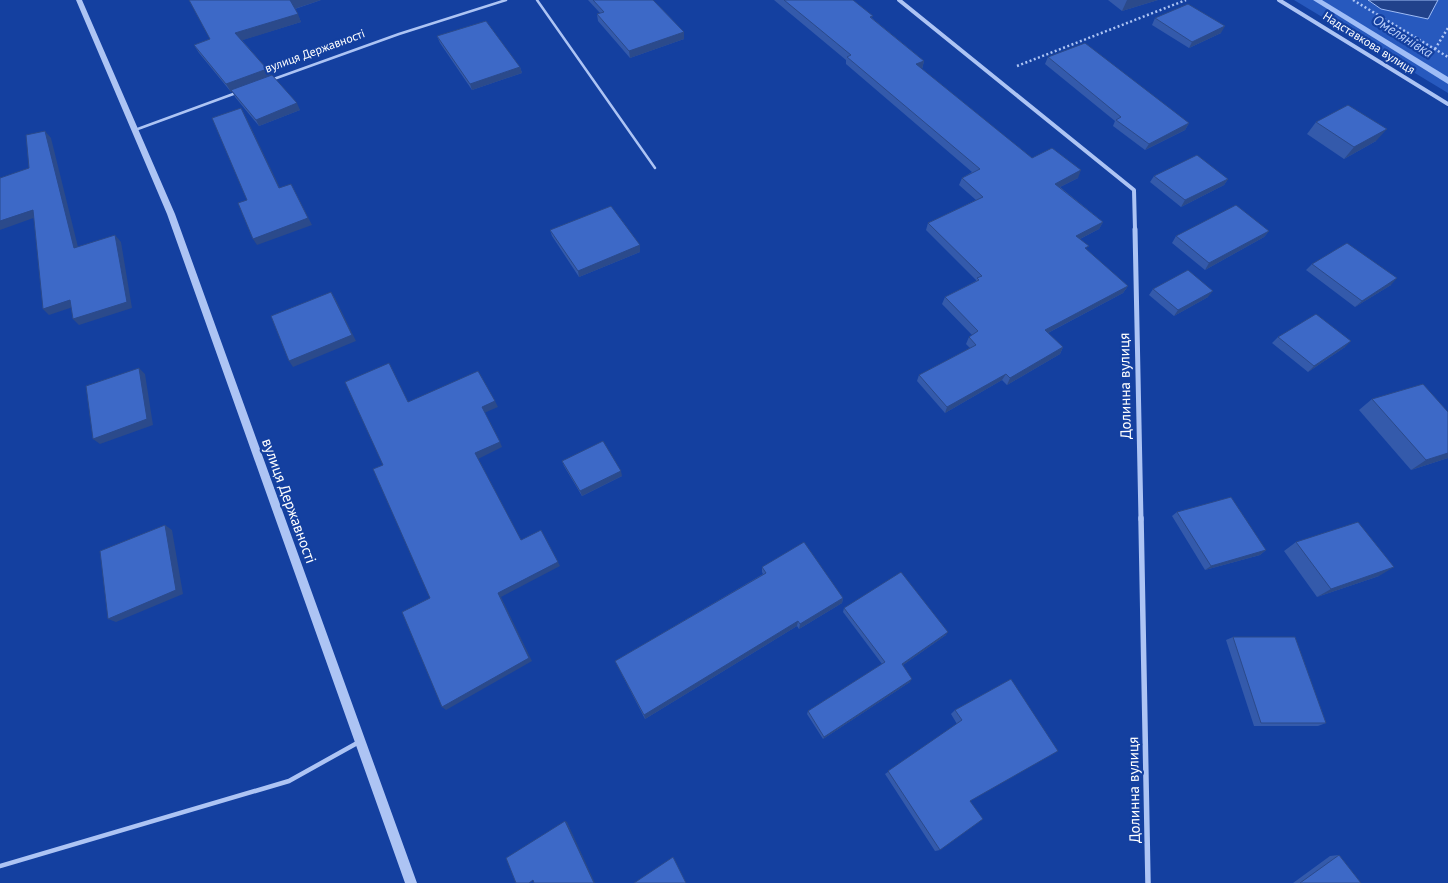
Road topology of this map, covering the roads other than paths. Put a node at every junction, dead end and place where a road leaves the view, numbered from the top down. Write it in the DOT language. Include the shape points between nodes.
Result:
graph roads {
  1 [pos="79,0"];
  2 [pos="506,0"];
  3 [pos="537,0"];
  4 [pos="899,0"];
  5 [pos="1279,0"];
  6 [pos="268,82"];
  7 [pos="240,92"];
  8 [pos="1448,104"];
  9 [pos="135,130"];
  10 [pos="655,168"];
  11 [pos="360,741"];
  12 [pos="0,866"];
  13 [pos="411,883"];
  14 [pos="1148,883"];
  1 -- 9 [label="street, вулиця Державності"];
  2 -- 6 [label="lane, вулиця Державності" via="399,34"];
  3 -- 10 [label="lane"];
  4 -- 14 [label="street, Долинна вулиця" via="1134,190"];
  5 -- 8 [label="street, Надставкова вулиця"];
  7 -- 9 [label="lane"];
  9 -- 11 [label="street, вулиця Державності" via="171,214"];
  11 -- 12 [label="lane" via="289,781"];
  11 -- 13 [label="street, вулиця Державності"];
}
